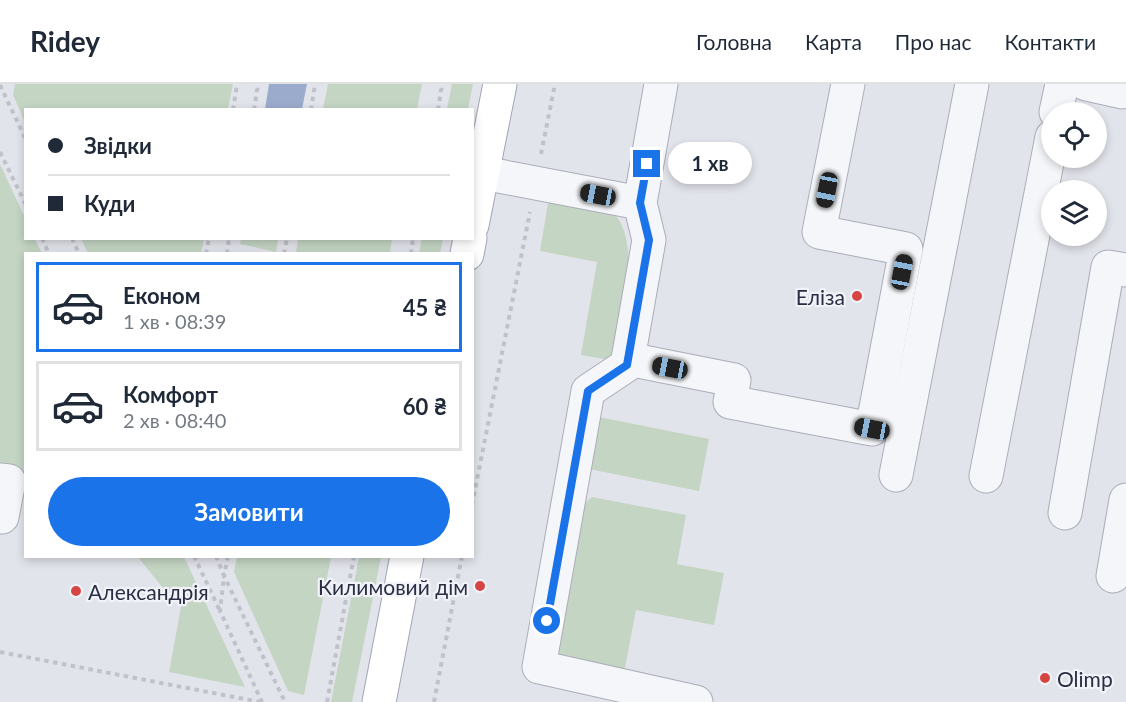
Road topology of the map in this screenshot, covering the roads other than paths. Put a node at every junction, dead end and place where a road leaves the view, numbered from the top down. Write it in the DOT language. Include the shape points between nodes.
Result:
graph roads {
  1 [pos="500,84"];
  2 [pos="661,84"];
  3 [pos="848,84"];
  4 [pos="972,84"];
  5 [pos="1062,84"];
  6 [pos="1086,84"];
  7 [pos="1124,91"];
  8 [pos="1058,102"];
  9 [pos="1046,168"];
  10 [pos="483,172"];
  11 [pos="640,203"];
  12 [pos="474,215"];
  13 [pos="1126,270"];
  14 [pos="628,359"];
  15 [pos="896,475"];
  16 [pos="986,476"];
  17 [pos="0,480"];
  18 [pos="1126,500"];
  19 [pos="1065,513"];
  20 [pos="2,518"];
  21 [pos="407,558"];
  22 [pos="1113,576"];
  23 [pos="379,702"];
  24 [pos="696,702"];
  1 -- 10 [label="main road"];
  2 -- 11 [label="lane"];
  3 -- 14 [label="lane" via="819,232 906,249 872,429 730,402 734,380"];
  4 -- 15 [label="lane"];
  5 -- 8 [label="lane"];
  6 -- 7 [label="lane"];
  9 -- 16 [label="lane"];
  10 -- 11 [label="lane"];
  10 -- 12 [label="main road"];
  11 -- 14 [label="lane" via="649,240"];
  13 -- 19 [label="lane" via="1108,267"];
  14 -- 24 [label="lane" via="627,365 588,391 539,667"];
  17 -- 20 [label="lane" via="9,481"];
  18 -- 22 [label="lane"];
  21 -- 23 [label="main road"];
}
